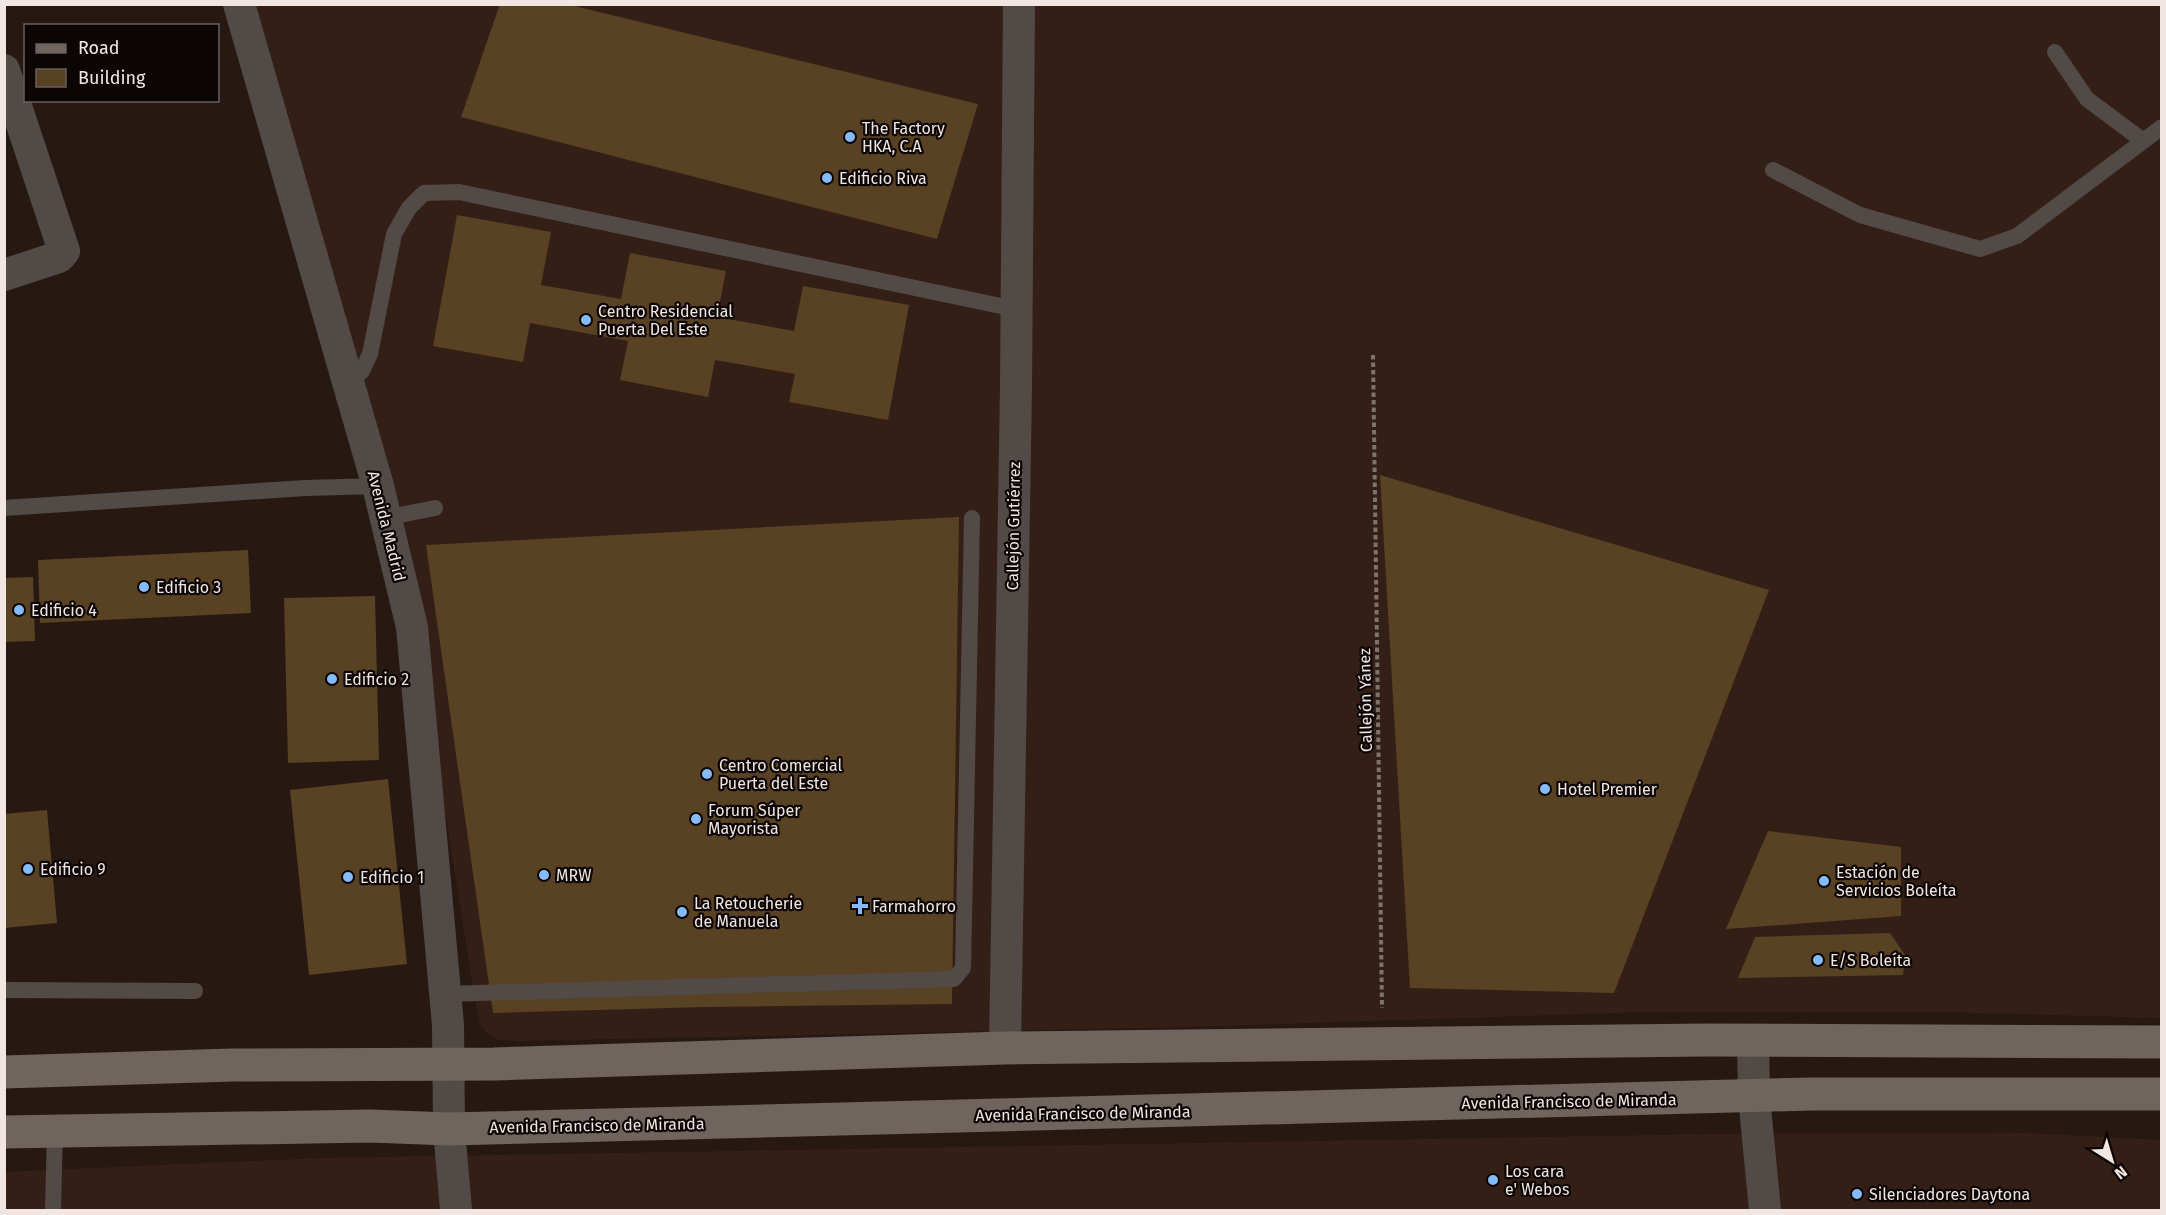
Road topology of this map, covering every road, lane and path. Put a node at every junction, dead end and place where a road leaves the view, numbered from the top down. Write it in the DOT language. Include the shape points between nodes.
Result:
graph roads {
  1 [pos="239,4"];
  2 [pos="1019,4"];
  3 [pos="2055,52"];
  4 [pos="4,70"];
  5 [pos="2162,127"];
  6 [pos="2142,140"];
  7 [pos="1773,170"];
  8 [pos="4,275"];
  9 [pos="1015,309"];
  10 [pos="1373,355"];
  11 [pos="348,384"];
  12 [pos="378,486"];
  13 [pos="4,508"];
  14 [pos="435,508"];
  15 [pos="385,518"];
  16 [pos="972,518"];
  17 [pos="4,990"];
  18 [pos="195,991"];
  19 [pos="446,994"];
  20 [pos="1753,1041"];
  21 [pos="2162,1042"];
  22 [pos="1383,1044"];
  23 [pos="1005,1048"];
  24 [pos="447,1064"];
  25 [pos="4,1072"];
  26 [pos="2162,1095"];
  27 [pos="1754,1097"];
  28 [pos="449,1129"];
  29 [pos="55,1130"];
  30 [pos="4,1132"];
  31 [pos="53,1210"];
  32 [pos="456,1210"];
  33 [pos="1766,1210"];
  1 -- 11 [label="street, Avenida Madrid"];
  2 -- 9 [label="street, Callejón Gutiérrez"];
  3 -- 6 [label="lane" via="2087,99"];
  4 -- 8 [label="street" via="64,251 59,257"];
  5 -- 6 [label="lane"];
  6 -- 7 [label="lane" via="2017,236 1980,249 1860,215"];
  9 -- 11 [label="lane" via="459,192 424,193 394,234 370,354 362,371"];
  9 -- 23 [label="street, Callejón Gutiérrez"];
  10 -- 22 [label="path, Callejón Yánez"];
  11 -- 12 [label="street, Avenida Madrid"];
  12 -- 13 [label="lane"];
  12 -- 15 [label="street, Avenida Madrid"];
  14 -- 15 [label="lane"];
  15 -- 19 [label="street, Avenida Madrid" via="412,627"];
  16 -- 19 [label="lane" via="960,974 954,979"];
  17 -- 18 [label="lane"];
  19 -- 24 [label="street, Avenida Madrid"];
  20 -- 21 [label="main road"];
  20 -- 22 [label="main road"];
  20 -- 27 [label="street"];
  22 -- 23 [label="main road"];
  23 -- 24 [label="main road"];
  24 -- 25 [label="main road"];
  24 -- 28 [label="street, Avenida Madrid"];
  26 -- 27 [label="main road, Avenida Francisco de Miranda"];
  27 -- 28 [label="main road, Avenida Francisco de Miranda"];
  27 -- 33 [label="street"];
  28 -- 29 [label="main road, Avenida Francisco de Miranda" via="370,1126"];
  28 -- 32 [label="street, Avenida Madrid"];
  29 -- 30 [label="main road, Avenida Francisco de Miranda"];
  29 -- 31 [label="lane"];
}
